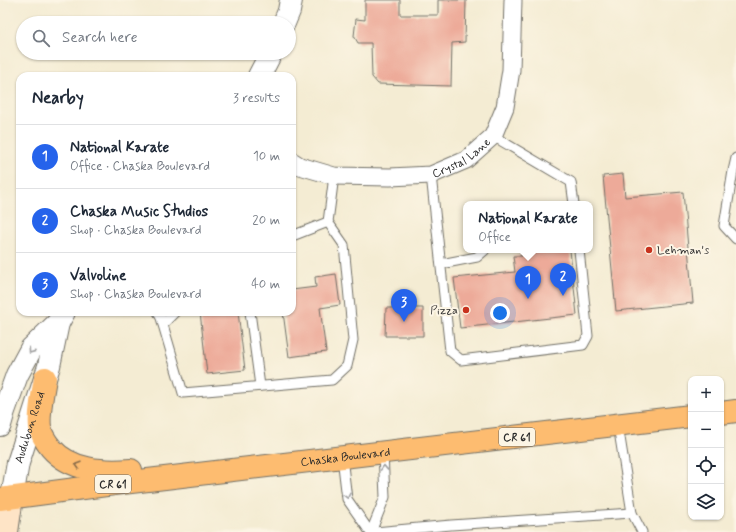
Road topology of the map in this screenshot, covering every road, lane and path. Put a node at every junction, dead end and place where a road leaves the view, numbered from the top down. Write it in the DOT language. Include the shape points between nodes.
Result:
graph roads {
  1 [pos="291,0"];
  2 [pos="513,0"];
  3 [pos="287,16"];
  4 [pos="267,60"];
  5 [pos="261,72"];
  6 [pos="493,136"];
  7 [pos="736,158"];
  8 [pos="296,164"];
  9 [pos="431,175"];
  10 [pos="334,176"];
  11 [pos="574,201"];
  12 [pos="328,222"];
  13 [pos="296,234"];
  14 [pos="736,239"];
  15 [pos="483,253"];
  16 [pos="579,253"];
  17 [pos="441,264"];
  18 [pos="160,316"];
  19 [pos="171,316"];
  20 [pos="251,316"];
  21 [pos="61,318"];
  22 [pos="163,324"];
  23 [pos="45,378"];
  24 [pos="260,386"];
  25 [pos="736,411"];
  26 [pos="724,413"];
  27 [pos="688,416"];
  28 [pos="0,424"];
  29 [pos="618,425"];
  30 [pos="384,452"];
  31 [pos="342,457"];
  32 [pos="214,472"];
  33 [pos="6,498"];
  34 [pos="632,513"];
  35 [pos="7,532"];
  36 [pos="370,532"];
  37 [pos="375,532"];
  38 [pos="642,532"];
  1 -- 3 [label="street"];
  2 -- 6 [label="street, Crystal Lane" via="511,70 505,107"];
  4 -- 5 [label="street"];
  6 -- 9 [label="street, Crystal Lane" via="466,160"];
  6 -- 11 [label="lane" via="572,182"];
  7 -- 14 [label="lane" via="724,226"];
  8 -- 10 [label="street, Crystal Lane"];
  9 -- 10 [label="street, Crystal Lane"];
  9 -- 17 [label="lane"];
  10 -- 12 [label="lane"];
  12 -- 13 [label="lane"];
  12 -- 24 [label="lane" via="344,245 353,340 347,366 332,380"];
  15 -- 17 [label="lane" via="477,258"];
  16 -- 17 [label="lane" via="588,336 583,345 460,360 450,351"];
  18 -- 22 [label="lane"];
  19 -- 22 [label="lane"];
  20 -- 24 [label="lane"];
  21 -- 23 [label="street, Audubon Road"];
  21 -- 28 [label="street, Audubon Road, one-way" via="31,349 17,375"];
  22 -- 24 [label="lane" via="183,393"];
  32 -- 23 [label="main road, one-way" via="170,469 93,470 61,458 45,441 40,427"];
  23 -- 33 [label="street, Audubon Road"];
  25 -- 26 [label="main road"];
  27 -- 29 [label="main road, Chaska Boulevard / CR 61"];
  29 -- 30 [label="main road, Chaska Boulevard / CR 61"];
  29 -- 34 [label="lane"];
  30 -- 31 [label="main road, Chaska Boulevard / CR 61"];
  36 -- 30 [label="lane, one-way" via="385,497"];
  31 -- 32 [label="main road, Chaska Boulevard / CR 61"];
  31 -- 36 [label="lane, one-way" via="347,499"];
  32 -- 33 [label="main road, Chaska Boulevard / CR 61"];
  33 -- 35 [label="main road, Audubon Road"];
  34 -- 37 [label="lane"];
  34 -- 38 [label="lane"];
}
